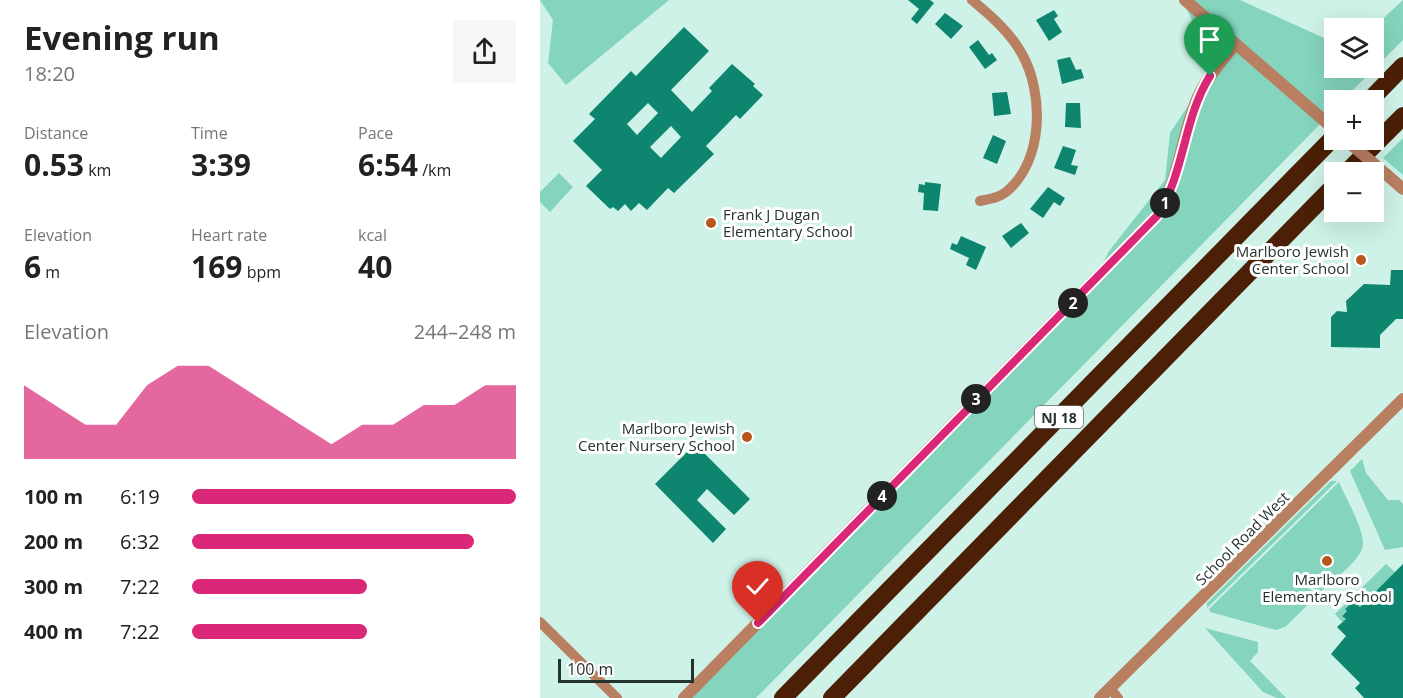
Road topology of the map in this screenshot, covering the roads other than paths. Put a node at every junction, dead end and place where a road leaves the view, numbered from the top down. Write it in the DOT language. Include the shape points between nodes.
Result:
graph roads {
  1 [pos="972,0"];
  2 [pos="1185,0"];
  3 [pos="1235,44"];
  4 [pos="1403,66"];
  5 [pos="1380,90"];
  6 [pos="1403,116"];
  7 [pos="1324,121"];
  8 [pos="1324,147"];
  9 [pos="1358,150"];
  10 [pos="1357,162"];
  11 [pos="1403,189"];
  12 [pos="1324,196"];
  13 [pos="980,201"];
  14 [pos="1403,399"];
  15 [pos="540,622"];
  16 [pos="1114,693"];
  17 [pos="617,698"];
  18 [pos="684,698"];
  19 [pos="783,698"];
  20 [pos="832,698"];
  21 [pos="1100,698"];
  1 -- 13 [label="street" via="1005,30 1018,48 1028,67 1036,101 1033,143 1016,182 1001,196"];
  2 -- 3 [label="street"];
  3 -- 7 [label="street"];
  3 -- 18 [label="street" via="1198,99 1172,188 1157,216"];
  4 -- 5 [label="highway"];
  6 -- 10 [label="highway"];
  8 -- 19 [label="highway, NJ 18"];
  9 -- 11 [label="street, bridge"];
  12 -- 20 [label="highway, NJ 18"];
  14 -- 16 [label="street, School Road West"];
  15 -- 17 [label="street"];
  16 -- 21 [label="street, School Road West"];
}
